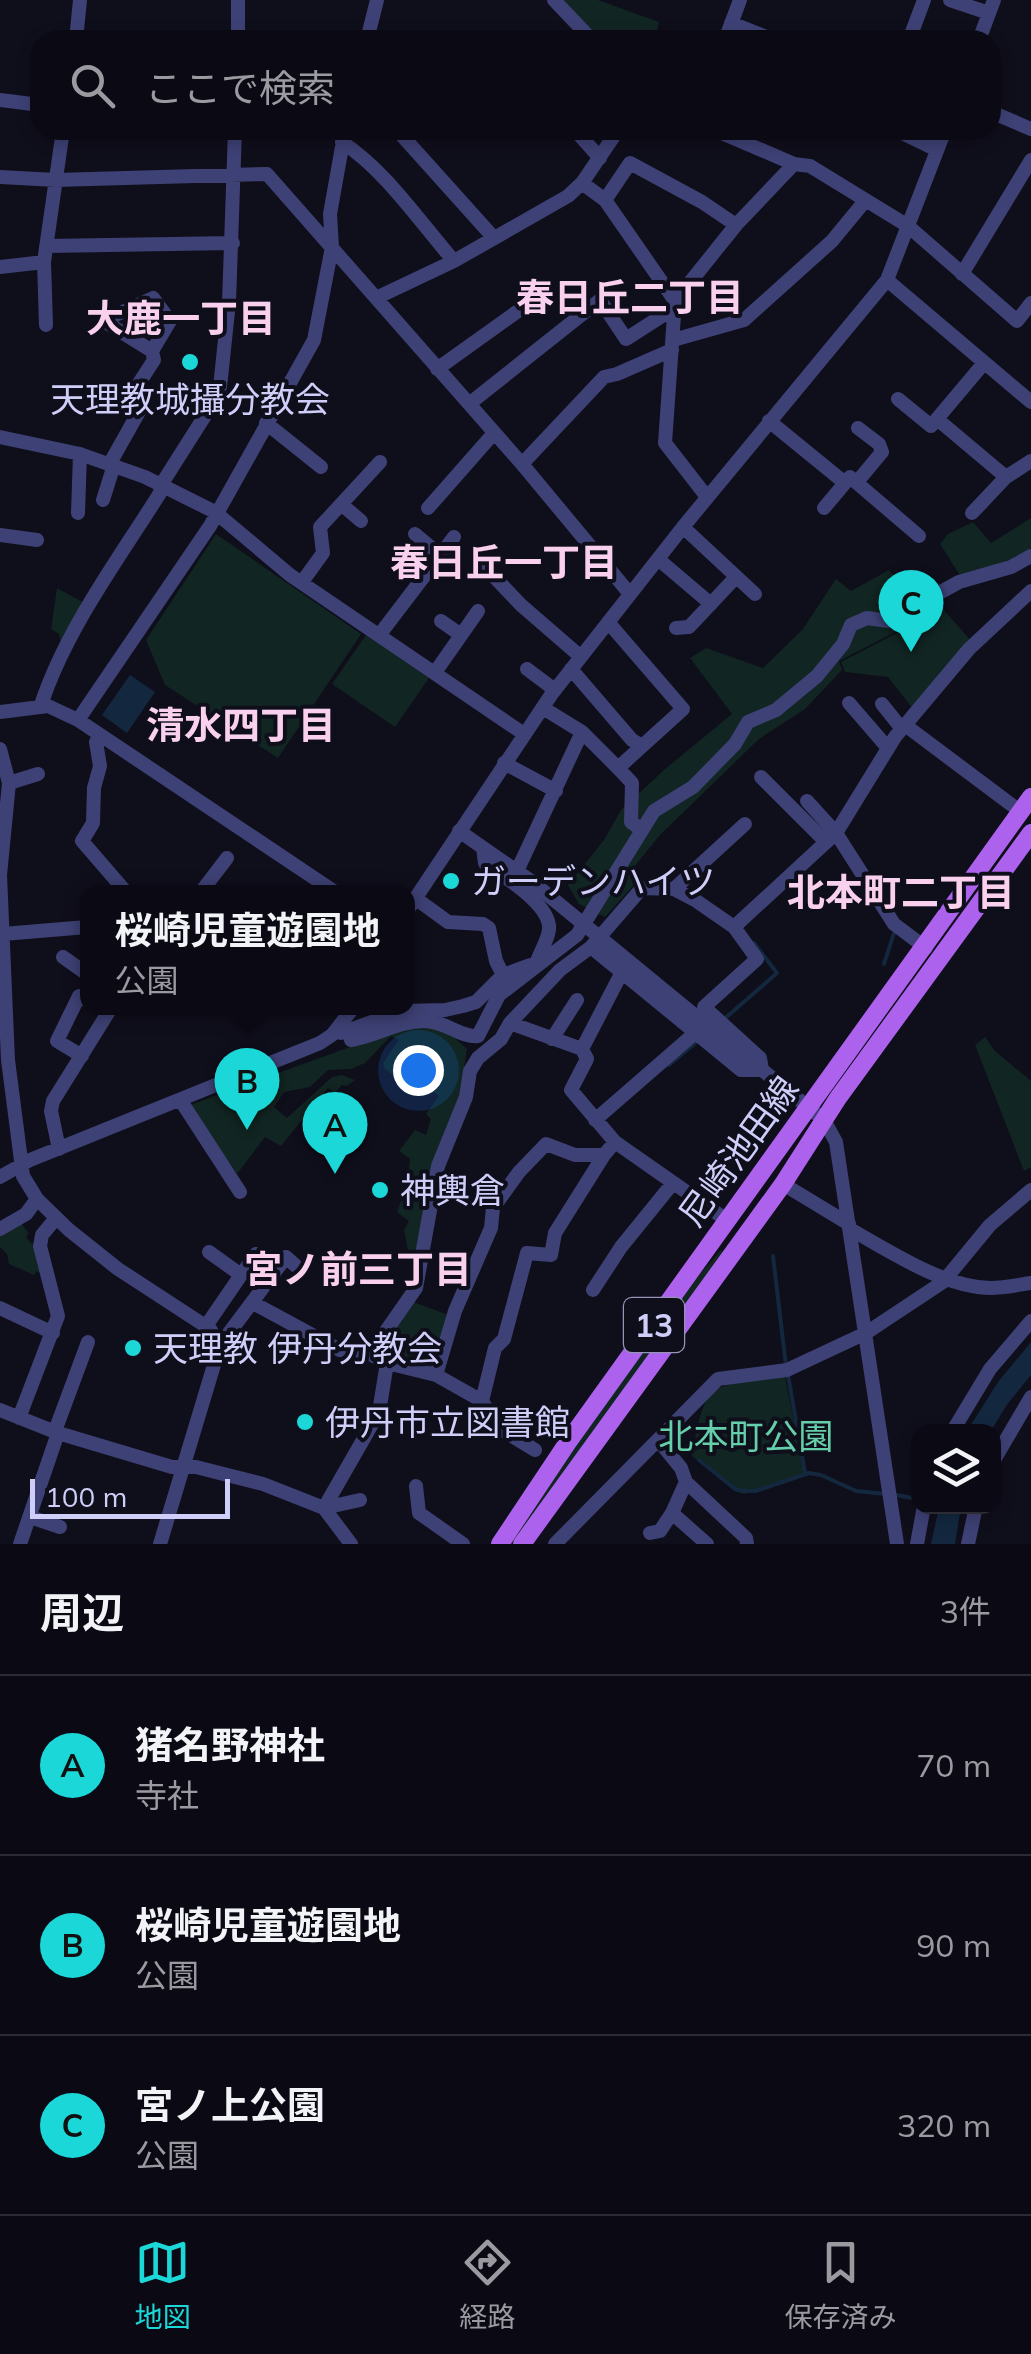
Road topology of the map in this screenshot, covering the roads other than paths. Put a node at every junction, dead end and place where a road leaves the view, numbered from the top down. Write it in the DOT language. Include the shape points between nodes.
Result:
graph roads {
  1 [pos="80,0"];
  2 [pos="238,0"];
  3 [pos="377,0"];
  4 [pos="554,0"];
  5 [pos="740,0"];
  6 [pos="924,0"];
  7 [pos="950,0"];
  8 [pos="991,7"];
  9 [pos="732,23"];
  10 [pos="77,30"];
  11 [pos="238,30"];
  12 [pos="370,30"];
  13 [pos="582,30"];
  14 [pos="729,30"];
  15 [pos="749,30"];
  16 [pos="913,30"];
  17 [pos="0,100"];
  18 [pos="30,104"];
  19 [pos="1001,116"];
  20 [pos="1031,129"];
  21 [pos="62,140"];
  22 [pos="235,140"];
  23 [pos="343,140"];
  24 [pos="348,140"];
  25 [pos="407,140"];
  26 [pos="584,140"];
  27 [pos="612,140"];
  28 [pos="739,140"];
  29 [pos="916,140"];
  30 [pos="941,140"];
  31 [pos="937,150"];
  32 [pos="600,158"];
  33 [pos="1031,160"];
  34 [pos="794,164"];
  35 [pos="234,175"];
  36 [pos="0,176"];
  37 [pos="56,180"];
  38 [pos="582,183"];
  39 [pos="606,200"];
  40 [pos="865,201"];
  41 [pos="736,225"];
  42 [pos="908,226"];
  43 [pos="494,238"];
  44 [pos="232,242"];
  45 [pos="332,247"];
  46 [pos="45,254"];
  47 [pos="454,260"];
  48 [pos="0,267"];
  49 [pos="962,274"];
  50 [pos="887,280"];
  51 [pos="546,291"];
  52 [pos="376,298"];
  53 [pos="1031,303"];
  54 [pos="675,306"];
  55 [pos="46,325"];
  56 [pos="673,345"];
  57 [pos="152,351"];
  58 [pos="984,363"];
  59 [pos="438,369"];
  60 [pos="898,398"];
  61 [pos="1031,402"];
  62 [pos="468,404"];
  63 [pos="936,419"];
  64 [pos="770,421"];
  65 [pos="266,423"];
  66 [pos="858,428"];
  67 [pos="494,433"];
  68 [pos="0,436"];
  69 [pos="80,454"];
  70 [pos="1031,461"];
  71 [pos="380,462"];
  72 [pos="522,464"];
  73 [pos="111,466"];
  74 [pos="321,467"];
  75 [pos="1006,477"];
  76 [pos="851,482"];
  77 [pos="161,484"];
  78 [pos="708,497"];
  79 [pos="103,500"];
  80 [pos="341,504"];
  81 [pos="428,508"];
  82 [pos="824,508"];
  83 [pos="215,512"];
  84 [pos="78,514"];
  85 [pos="972,514"];
  86 [pos="361,521"];
  87 [pos="683,527"];
  88 [pos="914,528"];
  89 [pos="415,534"];
  90 [pos="0,535"];
  91 [pos="454,538"];
  92 [pos="37,540"];
  93 [pos="339,544"];
  94 [pos="323,553"];
  95 [pos="440,555"];
  96 [pos="1031,556"];
  97 [pos="658,559"];
  98 [pos="480,562"];
  99 [pos="736,577"];
  100 [pos="302,582"];
  101 [pos="1031,590"];
  102 [pos="630,594"];
  103 [pos="755,594"];
  104 [pos="711,604"];
  105 [pos="478,611"];
  106 [pos="441,620"];
  107 [pos="608,622"];
  108 [pos="676,628"];
  109 [pos="380,634"];
  110 [pos="461,634"];
  111 [pos="576,663"];
  112 [pos="527,669"];
  113 [pos="436,671"];
  114 [pos="550,698"];
  115 [pos="849,703"];
  116 [pos="882,704"];
  117 [pos="41,705"];
  118 [pos="0,712"];
  119 [pos="78,720"];
  120 [pos="904,727"];
  121 [pos="582,732"];
  122 [pos="524,734"];
  123 [pos="100,736"];
  124 [pos="642,746"];
  125 [pos="887,747"];
  126 [pos="0,748"];
  127 [pos="504,763"];
  128 [pos="618,768"];
  129 [pos="38,774"];
  130 [pos="10,783"];
  131 [pos="766,786"];
  132 [pos="556,791"];
  133 [pos="807,801"];
  134 [pos="1026,804"];
  135 [pos="3,813"];
  136 [pos="745,824"];
  137 [pos="642,830"];
  138 [pos="459,832"];
  139 [pos="1031,832"];
  140 [pos="831,837"];
  141 [pos="483,848"];
  142 [pos="1,853"];
  143 [pos="227,858"];
  144 [pos="517,871"];
  145 [pos="120,885"];
  146 [pos="206,885"];
  147 [pos="317,885"];
  148 [pos="674,889"];
  149 [pos="415,899"];
  150 [pos="415,907"];
  151 [pos="80,926"];
  152 [pos="734,927"];
  153 [pos="2,930"];
  154 [pos="591,947"];
  155 [pos="926,948"];
  156 [pos="63,957"];
  157 [pos="535,968"];
  158 [pos="80,969"];
  159 [pos="622,972"];
  160 [pos="504,975"];
  161 [pos="80,996"];
  162 [pos="576,1000"];
  163 [pos="415,1012"];
  164 [pos="3,1014"];
  165 [pos="104,1015"];
  166 [pos="350,1015"];
  167 [pos="393,1015"];
  168 [pos="510,1024"];
  169 [pos="342,1031"];
  170 [pos="695,1034"];
  171 [pos="552,1039"];
  172 [pos="602,1051"];
  173 [pos="82,1056"];
  174 [pos="583,1056"];
  175 [pos="762,1070"];
  176 [pos="180,1101"];
  177 [pos="817,1114"];
  178 [pos="596,1120"];
  179 [pos="615,1142"];
  180 [pos="60,1149"];
  181 [pos="604,1156"];
  182 [pos="20,1165"];
  183 [pos="0,1177"];
  184 [pos="673,1183"];
  185 [pos="783,1184"];
  186 [pos="1031,1190"];
  187 [pos="240,1192"];
  188 [pos="38,1199"];
  189 [pos="56,1218"];
  190 [pos="728,1221"];
  191 [pos="849,1226"];
  192 [pos="0,1229"];
  193 [pos="210,1252"];
  194 [pos="256,1254"];
  195 [pos="296,1266"];
  196 [pos="241,1275"];
  197 [pos="948,1277"];
  198 [pos="1031,1283"];
  199 [pos="593,1290"];
  200 [pos="253,1302"];
  201 [pos="0,1308"];
  202 [pos="1031,1321"];
  203 [pos="206,1326"];
  204 [pos="52,1333"];
  205 [pos="866,1333"];
  206 [pos="88,1342"];
  207 [pos="220,1346"];
  208 [pos="370,1354"];
  209 [pos="387,1364"];
  210 [pos="436,1375"];
  211 [pos="1031,1397"];
  212 [pos="482,1401"];
  213 [pos="0,1410"];
  214 [pos="20,1418"];
  215 [pos="957,1424"];
  216 [pos="57,1432"];
  217 [pos="658,1441"];
  218 [pos="1001,1448"];
  219 [pos="535,1450"];
  220 [pos="184,1466"];
  221 [pos="686,1482"];
  222 [pos="416,1486"];
  223 [pos="360,1500"];
  224 [pos="324,1508"];
  225 [pos="672,1513"];
  226 [pos="923,1514"];
  227 [pos="974,1514"];
  228 [pos="30,1517"];
  229 [pos="60,1527"];
  230 [pos="650,1533"];
  231 [pos="344,1541"];
  232 [pos="20,1544"];
  233 [pos="160,1544"];
  234 [pos="463,1544"];
  235 [pos="500,1544"];
  236 [pos="522,1544"];
  237 [pos="555,1544"];
  238 [pos="708,1544"];
  239 [pos="747,1544"];
  240 [pos="897,1544"];
  241 [pos="917,1544"];
  242 [pos="968,1544"];
  1 -- 10 [label="street"];
  2 -- 11 [label="street"];
  3 -- 12 [label="street"];
  4 -- 13 [label="street"];
  5 -- 9 [label="street"];
  6 -- 16 [label="street"];
  7 -- 8 [label="street"];
  9 -- 14 [label="street"];
  9 -- 15 [label="street"];
  17 -- 18 [label="street"];
  19 -- 20 [label="street"];
  21 -- 37 [label="street"];
  22 -- 35 [label="street"];
  23 -- 45 [label="street" via="330,214"];
  24 -- 47 [label="street"];
  25 -- 43 [label="street"];
  26 -- 32 [label="street"];
  27 -- 32 [label="street"];
  28 -- 34 [label="street"];
  29 -- 31 [label="street"];
  30 -- 31 [label="street"];
  31 -- 42 [label="street"];
  32 -- 38 [label="street"];
  33 -- 49 [label="street"];
  34 -- 40 [label="street" via="810,166"];
  34 -- 41 [label="street"];
  35 -- 37 [label="street"];
  35 -- 44 [label="street"];
  35 -- 45 [label="street" via="267,174"];
  36 -- 37 [label="street"];
  37 -- 46 [label="street"];
  38 -- 39 [label="street"];
  38 -- 43 [label="street"];
  39 -- 41 [label="street" via="630,163"];
  39 -- 54 [label="street"];
  40 -- 42 [label="street"];
  40 -- 56 [label="street" via="744,320"];
  41 -- 54 [label="street"];
  42 -- 49 [label="street"];
  42 -- 50 [label="street"];
  43 -- 47 [label="street"];
  44 -- 46 [label="street"];
  44 -- 77 [label="street" via="220,387"];
  45 -- 52 [label="street"];
  45 -- 65 [label="street" via="314,340"];
  46 -- 48 [label="street"];
  46 -- 55 [label="street"];
  47 -- 52 [label="street"];
  49 -- 53 [label="street" via="1018,320"];
  50 -- 58 [label="street"];
  50 -- 64 [label="street"];
  51 -- 59 [label="street"];
  52 -- 59 [label="street"];
  54 -- 56 [label="street"];
  54 -- 62 [label="street" via="626,338 600,300"];
  56 -- 72 [label="street" via="604,376"];
  56 -- 78 [label="street" via="664,444"];
  57 -- 57 [label="street" via="107,324 107,319 153,298 170,321"];
  57 -- 73 [label="street" via="154,360 132,394 141,408"];
  58 -- 61 [label="street"];
  58 -- 63 [label="street"];
  59 -- 62 [label="street"];
  60 -- 63 [label="street" via="931,426"];
  62 -- 67 [label="street"];
  63 -- 75 [label="street"];
  64 -- 76 [label="street"];
  64 -- 78 [label="street"];
  65 -- 74 [label="street"];
  65 -- 83 [label="street"];
  66 -- 76 [label="street" via="882,452"];
  67 -- 72 [label="street"];
  67 -- 81 [label="street"];
  68 -- 69 [label="street"];
  69 -- 73 [label="street"];
  69 -- 84 [label="street"];
  70 -- 75 [label="street"];
  71 -- 80 [label="street"];
  72 -- 102 [label="street"];
  73 -- 77 [label="street"];
  73 -- 79 [label="street"];
  75 -- 85 [label="street"];
  76 -- 82 [label="street"];
  76 -- 88 [label="street"];
  77 -- 83 [label="street"];
  77 -- 117 [label="street" via="50,677"];
  78 -- 87 [label="street"];
  80 -- 86 [label="street"];
  80 -- 94 [label="street" via="320,527"];
  83 -- 100 [label="street"];
  83 -- 119 [label="street"];
  87 -- 97 [label="street"];
  87 -- 99 [label="street"];
  89 -- 95 [label="street"];
  90 -- 92 [label="street"];
  91 -- 95 [label="street"];
  93 -- 94 [label="street"];
  94 -- 100 [label="street"];
  95 -- 109 [label="street"];
  96 -- 137 [label="street" via="959,582 888,621 858,620 817,676 776,710 748,722 693,788 654,811"];
  97 -- 102 [label="street"];
  97 -- 104 [label="street"];
  98 -- 111 [label="street"];
  99 -- 103 [label="street"];
  99 -- 104 [label="street"];
  100 -- 109 [label="street"];
  101 -- 120 [label="street" via="969,649"];
  102 -- 107 [label="street"];
  104 -- 108 [label="street" via="689,627"];
  105 -- 110 [label="street"];
  106 -- 110 [label="street"];
  107 -- 111 [label="street"];
  107 -- 124 [label="street" via="683,709"];
  109 -- 113 [label="street"];
  110 -- 113 [label="street"];
  111 -- 114 [label="street"];
  111 -- 124 [label="street"];
  112 -- 114 [label="street"];
  113 -- 122 [label="street"];
  114 -- 121 [label="street"];
  114 -- 122 [label="street"];
  115 -- 125 [label="street"];
  116 -- 120 [label="street"];
  117 -- 118 [label="street"];
  117 -- 119 [label="street"];
  119 -- 123 [label="street"];
  120 -- 125 [label="street"];
  120 -- 134 [label="street"];
  121 -- 128 [label="street"];
  121 -- 132 [label="street"];
  122 -- 127 [label="street"];
  123 -- 145 [label="street" via="93,822 82,841"];
  123 -- 147 [label="street"];
  124 -- 128 [label="street"];
  125 -- 140 [label="street"];
  126 -- 130 [label="street"];
  127 -- 132 [label="street"];
  127 -- 138 [label="street"];
  128 -- 137 [label="street" via="632,783 631,822"];
  129 -- 130 [label="street"];
  130 -- 135 [label="street"];
  131 -- 140 [label="street"];
  132 -- 144 [label="street"];
  133 -- 140 [label="street"];
  134 -- 155 [label="main road, 尼崎池田線 / 13"];
  135 -- 142 [label="street"];
  136 -- 148 [label="street"];
  137 -- 157 [label="street" via="578,935"];
  138 -- 141 [label="street"];
  138 -- 149 [label="street"];
  139 -- 177 [label="main road, 尼崎池田線 / 13"];
  140 -- 152 [label="street"];
  140 -- 155 [label="street" via="894,924"];
  141 -- 144 [label="street"];
  141 -- 157 [label="street" via="485,863 548,918"];
  142 -- 153 [label="street"];
  143 -- 146 [label="street"];
  144 -- 175 [label="street, bridge"];
  148 -- 152 [label="street"];
  148 -- 154 [label="street" via="642,888"];
  150 -- 160 [label="street" via="448,922 483,924"];
  151 -- 153 [label="street"];
  152 -- 175 [label="street" via="757,959 704,1006 760,1058"];
  153 -- 164 [label="street"];
  154 -- 159 [label="street"];
  154 -- 168 [label="street"];
  155 -- 177 [label="main road, 尼崎池田線 / 13"];
  156 -- 158 [label="street"];
  157 -- 160 [label="street"];
  157 -- 169 [label="street" via="499,995 472,1038 444,1022 427,1021 352,1040"];
  159 -- 170 [label="street"];
  159 -- 174 [label="street"];
  160 -- 163 [label="street" via="476,1002"];
  161 -- 173 [label="street" via="56,1042"];
  162 -- 171 [label="street"];
  164 -- 182 [label="street"];
  165 -- 173 [label="street"];
  166 -- 169 [label="street"];
  167 -- 169 [label="street"];
  168 -- 171 [label="street"];
  168 -- 208 [label="street" via="470,1071 438,1166 416,1288"];
  169 -- 176 [label="street"];
  170 -- 175 [label="street" via="741,1070"];
  170 -- 178 [label="street"];
  171 -- 174 [label="street"];
  172 -- 174 [label="street" via="592,1067"];
  173 -- 180 [label="street" via="52,1102"];
  174 -- 178 [label="street" via="571,1090"];
  175 -- 177 [label="street"];
  176 -- 180 [label="street"];
  176 -- 187 [label="street"];
  177 -- 185 [label="main road, 尼崎池田線 / 13"];
  177 -- 190 [label="main road, 尼崎池田線 / 13"];
  177 -- 191 [label="street" via="836,1142"];
  178 -- 179 [label="street"];
  179 -- 181 [label="street"];
  179 -- 184 [label="street"];
  180 -- 182 [label="street"];
  181 -- 210 [label="street" via="546,1144 519,1172 493,1208"];
  181 -- 212 [label="street" via="555,1233 550,1259 528,1253"];
  182 -- 183 [label="street"];
  182 -- 188 [label="street"];
  184 -- 190 [label="street"];
  184 -- 199 [label="street" via="618,1245"];
  185 -- 191 [label="street"];
  185 -- 236 [label="main road, 尼崎池田線 / 13"];
  186 -- 197 [label="street" via="990,1225"];
  188 -- 189 [label="street"];
  188 -- 192 [label="street"];
  189 -- 203 [label="street" via="118,1269"];
  189 -- 204 [label="street" via="40,1246 58,1308"];
  190 -- 235 [label="main road, 尼崎池田線 / 13"];
  191 -- 197 [label="street"];
  191 -- 205 [label="street"];
  193 -- 196 [label="street"];
  194 -- 196 [label="street"];
  195 -- 200 [label="street" via="286,1257"];
  196 -- 203 [label="street"];
  197 -- 198 [label="street" via="990,1288"];
  197 -- 205 [label="street"];
  200 -- 207 [label="street"];
  200 -- 208 [label="street" via="340,1350"];
  201 -- 204 [label="street"];
  202 -- 215 [label="street" via="990,1368"];
  203 -- 207 [label="street"];
  204 -- 214 [label="street"];
  205 -- 217 [label="street" via="787,1370 718,1379"];
  205 -- 240 [label="street"];
  206 -- 216 [label="street"];
  207 -- 220 [label="street"];
  208 -- 209 [label="street"];
  209 -- 210 [label="street"];
  209 -- 224 [label="street" via="379,1412"];
  210 -- 212 [label="street"];
  211 -- 218 [label="street"];
  212 -- 219 [label="street" via="500,1428"];
  213 -- 214 [label="street"];
  214 -- 216 [label="street"];
  216 -- 220 [label="street" via="172,1468"];
  216 -- 228 [label="street"];
  217 -- 221 [label="street"];
  217 -- 237 [label="street"];
  220 -- 224 [label="street" via="250,1480"];
  220 -- 233 [label="street"];
  221 -- 225 [label="street"];
  221 -- 239 [label="street"];
  222 -- 234 [label="street" via="419,1513"];
  223 -- 224 [label="street"];
  224 -- 231 [label="street"];
  225 -- 230 [label="street" via="660,1531"];
  225 -- 238 [label="street"];
  226 -- 241 [label="street"];
  227 -- 242 [label="street"];
  228 -- 229 [label="street"];
  228 -- 232 [label="street"];
}
